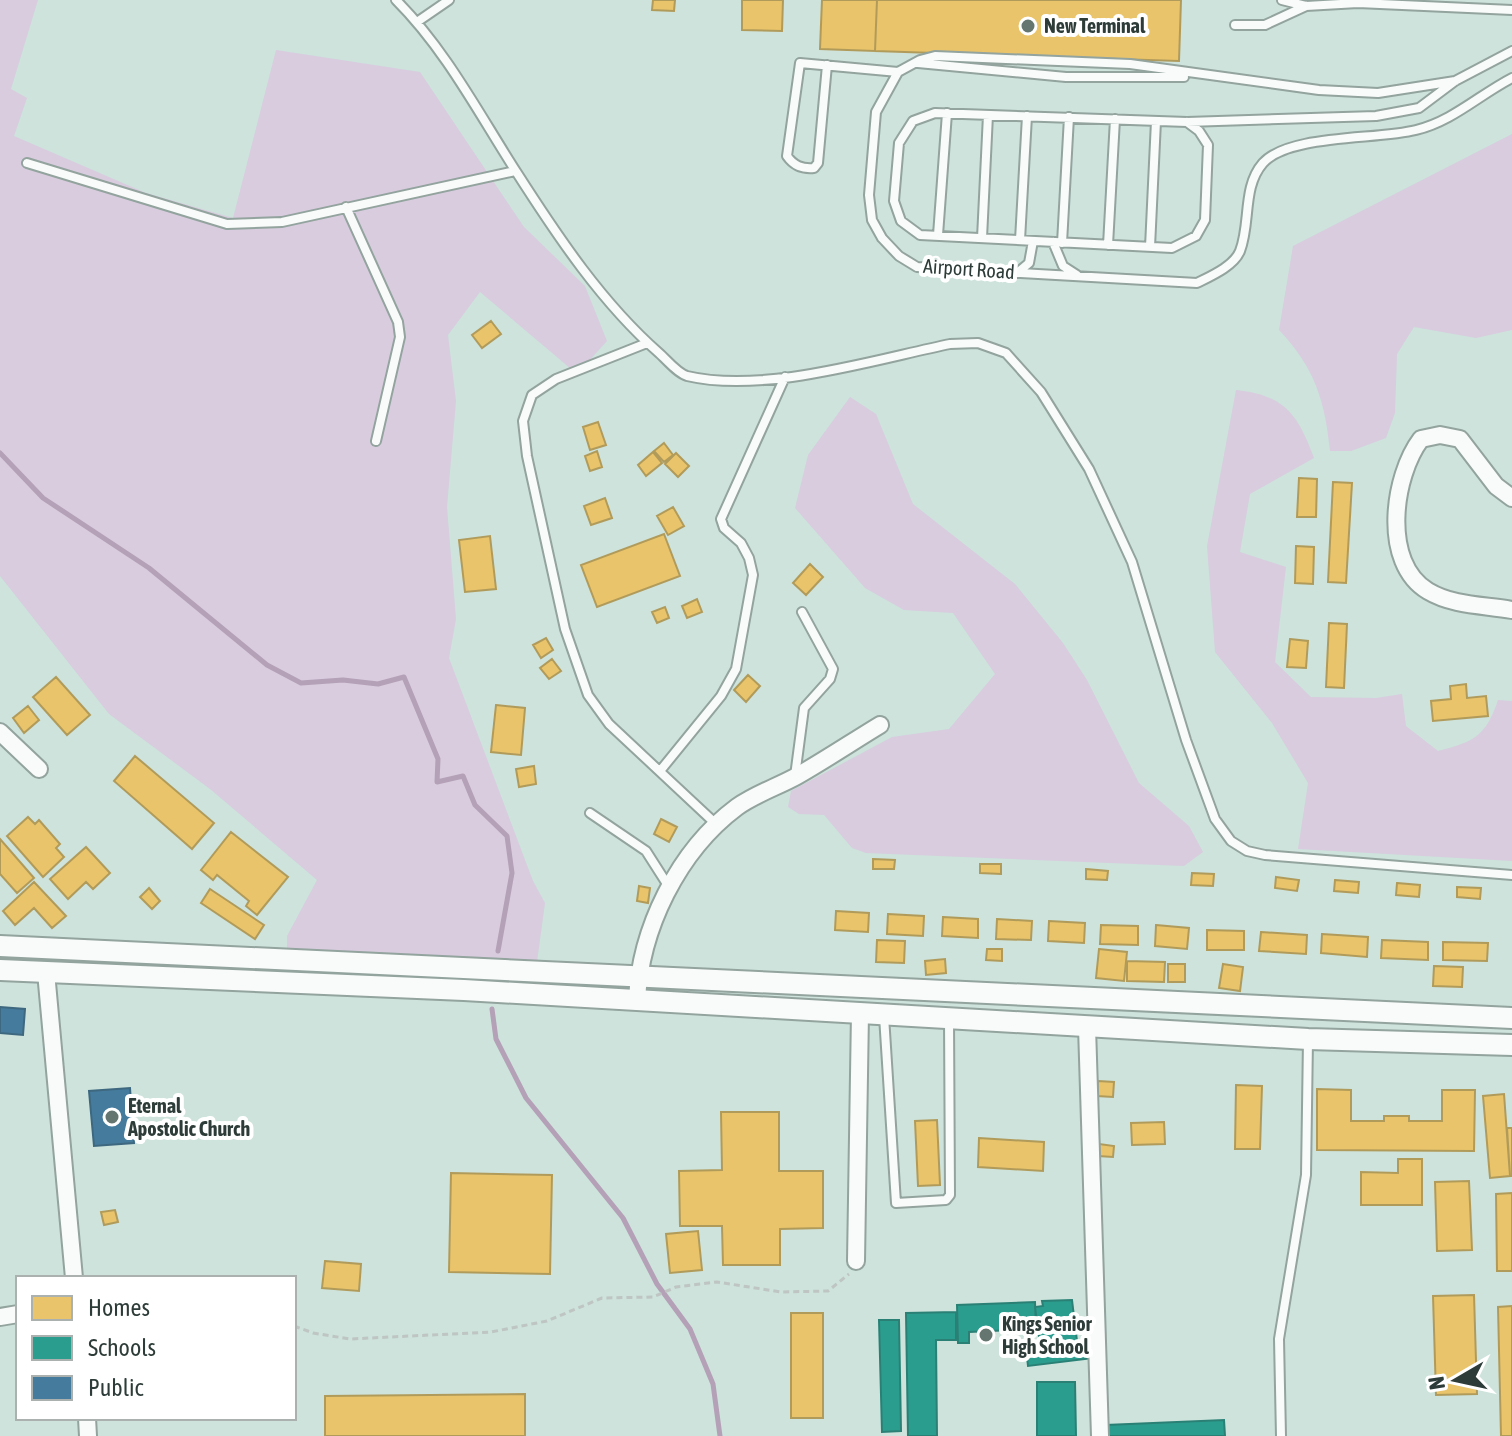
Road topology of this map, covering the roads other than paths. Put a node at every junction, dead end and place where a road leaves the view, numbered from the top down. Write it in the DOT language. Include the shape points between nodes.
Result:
graph roads {
  1 [pos="396,0"];
  2 [pos="449,0"];
  3 [pos="1282,0"];
  4 [pos="1330,2"];
  5 [pos="1306,6"];
  6 [pos="1512,10"];
  7 [pos="417,22"];
  8 [pos="1235,25"];
  9 [pos="1512,51"];
  10 [pos="917,63"];
  11 [pos="827,65"];
  12 [pos="898,72"];
  13 [pos="1201,77"];
  14 [pos="1512,78"];
  15 [pos="1455,81"];
  16 [pos="947,113"];
  17 [pos="988,115"];
  18 [pos="1027,116"];
  19 [pos="1069,117"];
  20 [pos="1115,119"];
  21 [pos="1156,121"];
  22 [pos="1187,122"];
  23 [pos="27,163"];
  24 [pos="515,171"];
  25 [pos="346,207"];
  26 [pos="938,235"];
  27 [pos="982,238"];
  28 [pos="1020,240"];
  29 [pos="1033,241"];
  30 [pos="1058,242"];
  31 [pos="1108,245"];
  32 [pos="1150,247"];
  33 [pos="996,272"];
  34 [pos="1106,278"];
  35 [pos="647,343"];
  36 [pos="785,377"];
  37 [pos="376,441"];
  38 [pos="1512,498"];
  39 [pos="1512,610"];
  40 [pos="802,612"];
  41 [pos="880,725"];
  42 [pos="0,732"];
  43 [pos="39,769"];
  44 [pos="660,771"];
  45 [pos="795,777"];
  46 [pos="590,813"];
  47 [pos="717,824"];
  48 [pos="1512,875"];
  49 [pos="670,888"];
  50 [pos="0,946"];
  51 [pos="0,970"];
  52 [pos="46,972"];
  53 [pos="638,974"];
  54 [pos="637,1001"];
  55 [pos="860,1013"];
  56 [pos="884,1015"];
  57 [pos="1512,1018"];
  58 [pos="949,1019"];
  59 [pos="1087,1027"];
  60 [pos="1308,1039"];
  61 [pos="1512,1045"];
  62 [pos="856,1261"];
  63 [pos="74,1276"];
  64 [pos="1100,1436"];
  65 [pos="1281,1436"];
  1 -- 7 [label="lane"];
  2 -- 7 [label="lane"];
  3 -- 5 [label="lane"];
  4 -- 5 [label="lane"];
  4 -- 6 [label="lane"];
  5 -- 8 [label="lane" via="1265,25"];
  7 -- 24 [label="lane"];
  9 -- 15 [label="lane"];
  10 -- 12 [label="lane"];
  10 -- 13 [label="lane" via="1066,77"];
  10 -- 13 [label="lane" via="935,56 1130,64"];
  11 -- 11 [label="lane" via="818,163 806,169 787,156 800,63"];
  11 -- 12 [label="lane"];
  12 -- 33 [label="lane, Airport Road" via="876,112 872,220 899,256 917,267"];
  13 -- 15 [label="lane" via="1378,93"];
  14 -- 34 [label="lane, Airport Road" via="1450,118 1415,131 1285,148 1263,163 1251,185 1239,253 1197,283"];
  15 -- 22 [label="lane" via="1419,108 1376,116"];
  16 -- 17 [label="lane"];
  16 -- 26 [label="lane"];
  16 -- 26 [label="lane" via="913,121 899,143 894,201 901,221 920,235"];
  17 -- 18 [label="lane"];
  17 -- 27 [label="lane"];
  18 -- 19 [label="lane"];
  18 -- 28 [label="lane"];
  19 -- 20 [label="lane"];
  19 -- 30 [label="lane"];
  20 -- 21 [label="lane"];
  20 -- 31 [label="lane"];
  21 -- 22 [label="lane"];
  21 -- 32 [label="lane"];
  22 -- 32 [label="lane" via="1208,145 1205,220 1196,236 1172,248"];
  23 -- 25 [label="lane" via="227,224 282,222"];
  24 -- 25 [label="lane"];
  24 -- 35 [label="lane" via="574,258"];
  25 -- 37 [label="lane" via="400,337"];
  26 -- 27 [label="lane"];
  27 -- 28 [label="lane"];
  28 -- 29 [label="lane"];
  29 -- 30 [label="lane"];
  29 -- 33 [label="lane" via="1029,263 1019,273"];
  30 -- 31 [label="lane"];
  30 -- 34 [label="lane" via="1063,266 1078,276"];
  31 -- 32 [label="lane"];
  33 -- 34 [label="lane, Airport Road"];
  35 -- 36 [label="lane" via="684,375 759,382"];
  35 -- 44 [label="lane" via="556,379 532,395 523,421 565,629 588,695 609,724"];
  36 -- 44 [label="lane" via="721,519 741,543 753,575 736,669 721,696"];
  36 -- 48 [label="lane" via="950,344 978,343 1006,353 1041,392 1116,522 1186,740 1215,819 1231,841 1265,855"];
  38 -- 39 [label="street" via="1496,486 1460,439 1421,439 1408,457 1398,491 1396,525 1413,580 1453,602"];
  40 -- 45 [label="lane" via="833,669 804,708"];
  41 -- 45 [label="street"];
  42 -- 43 [label="street"];
  44 -- 47 [label="lane"];
  45 -- 47 [label="street" via="739,806"];
  46 -- 49 [label="lane" via="646,851"];
  47 -- 49 [label="street"];
  49 -- 53 [label="street" via="645,943"];
  50 -- 53 [label="street"];
  51 -- 52 [label="street"];
  52 -- 54 [label="street"];
  52 -- 63 [label="street"];
  53 -- 54 [label="street"];
  53 -- 57 [label="street"];
  54 -- 55 [label="street"];
  55 -- 56 [label="street"];
  55 -- 62 [label="street"];
  56 -- 58 [label="street"];
  56 -- 58 [label="lane" via="896,1203 946,1200 950,1195"];
  58 -- 59 [label="street"];
  59 -- 60 [label="street"];
  59 -- 64 [label="street"];
  60 -- 61 [label="street"];
  60 -- 65 [label="lane" via="1306,1175 1279,1339"];
}
